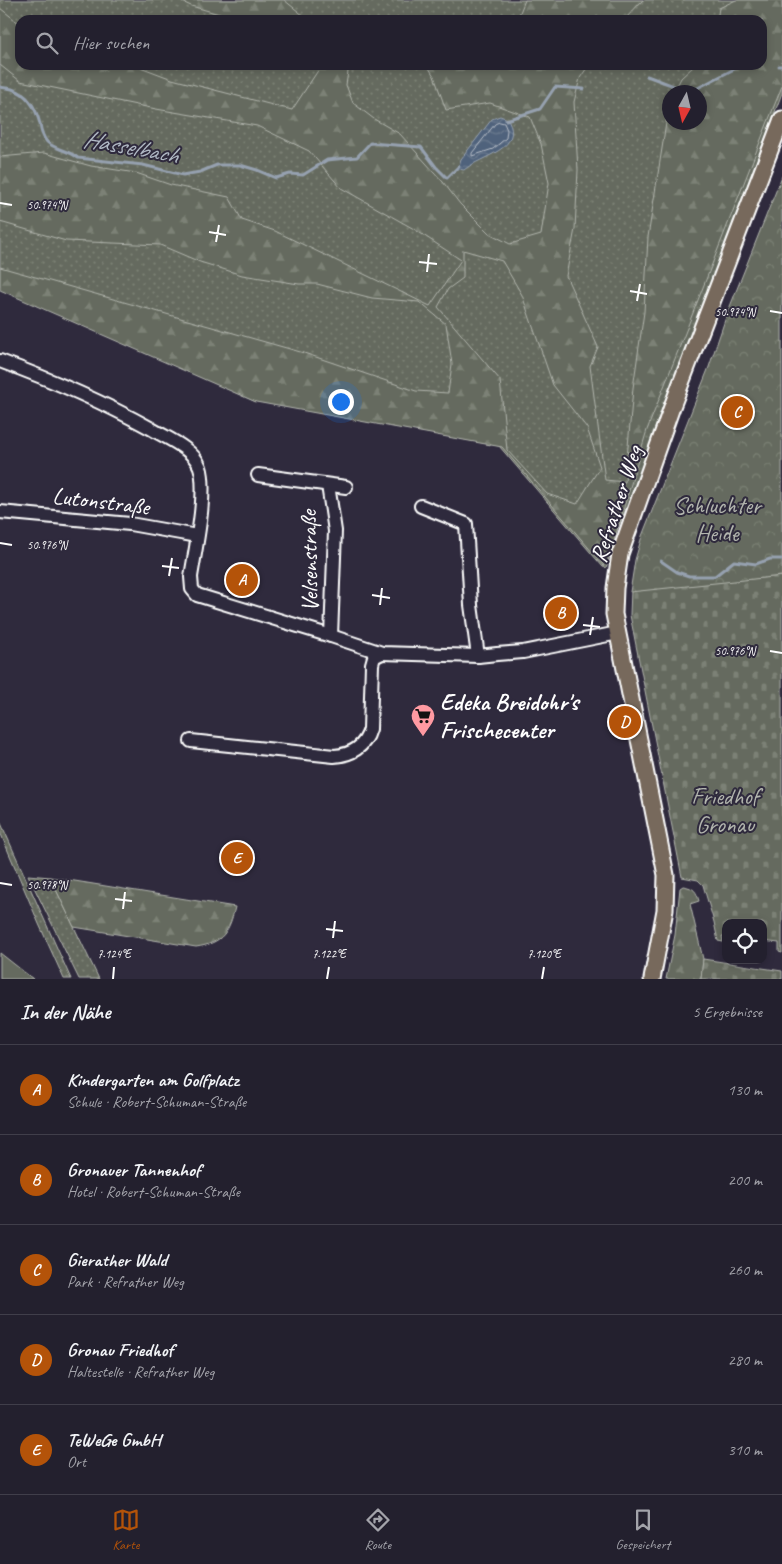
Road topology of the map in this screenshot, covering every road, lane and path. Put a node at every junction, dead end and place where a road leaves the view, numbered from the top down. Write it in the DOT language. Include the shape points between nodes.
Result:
graph roads {
  1 [pos="782,119"];
  2 [pos="0,361"];
  3 [pos="258,475"];
  4 [pos="328,485"];
  5 [pos="346,487"];
  6 [pos="421,506"];
  7 [pos="0,512"];
  8 [pos="197,536"];
  9 [pos="618,633"];
  10 [pos="331,636"];
  11 [pos="382,653"];
  12 [pos="478,656"];
  13 [pos="191,742"];
  14 [pos="652,979"];
  1 -- 9 [label="main road, Refrather Weg" via="620,554 614,602"];
  2 -- 8 [label="street" via="113,408 188,451 200,467 202,483"];
  3 -- 4 [label="street, Velsenstraße"];
  4 -- 5 [label="street, Velsenstraße"];
  4 -- 10 [label="street, Velsenstraße" via="334,531"];
  6 -- 12 [label="street" via="466,524"];
  7 -- 8 [label="street, Lutonstraße" via="130,524"];
  8 -- 10 [label="street" via="191,585 197,596"];
  9 -- 12 [label="street" via="523,652"];
  9 -- 14 [label="main road, Refrather Weg" via="666,875 665,910"];
  10 -- 11 [label="street"];
  11 -- 12 [label="street"];
  11 -- 13 [label="street" via="374,657 372,664 368,736 352,752 334,756"];
}
